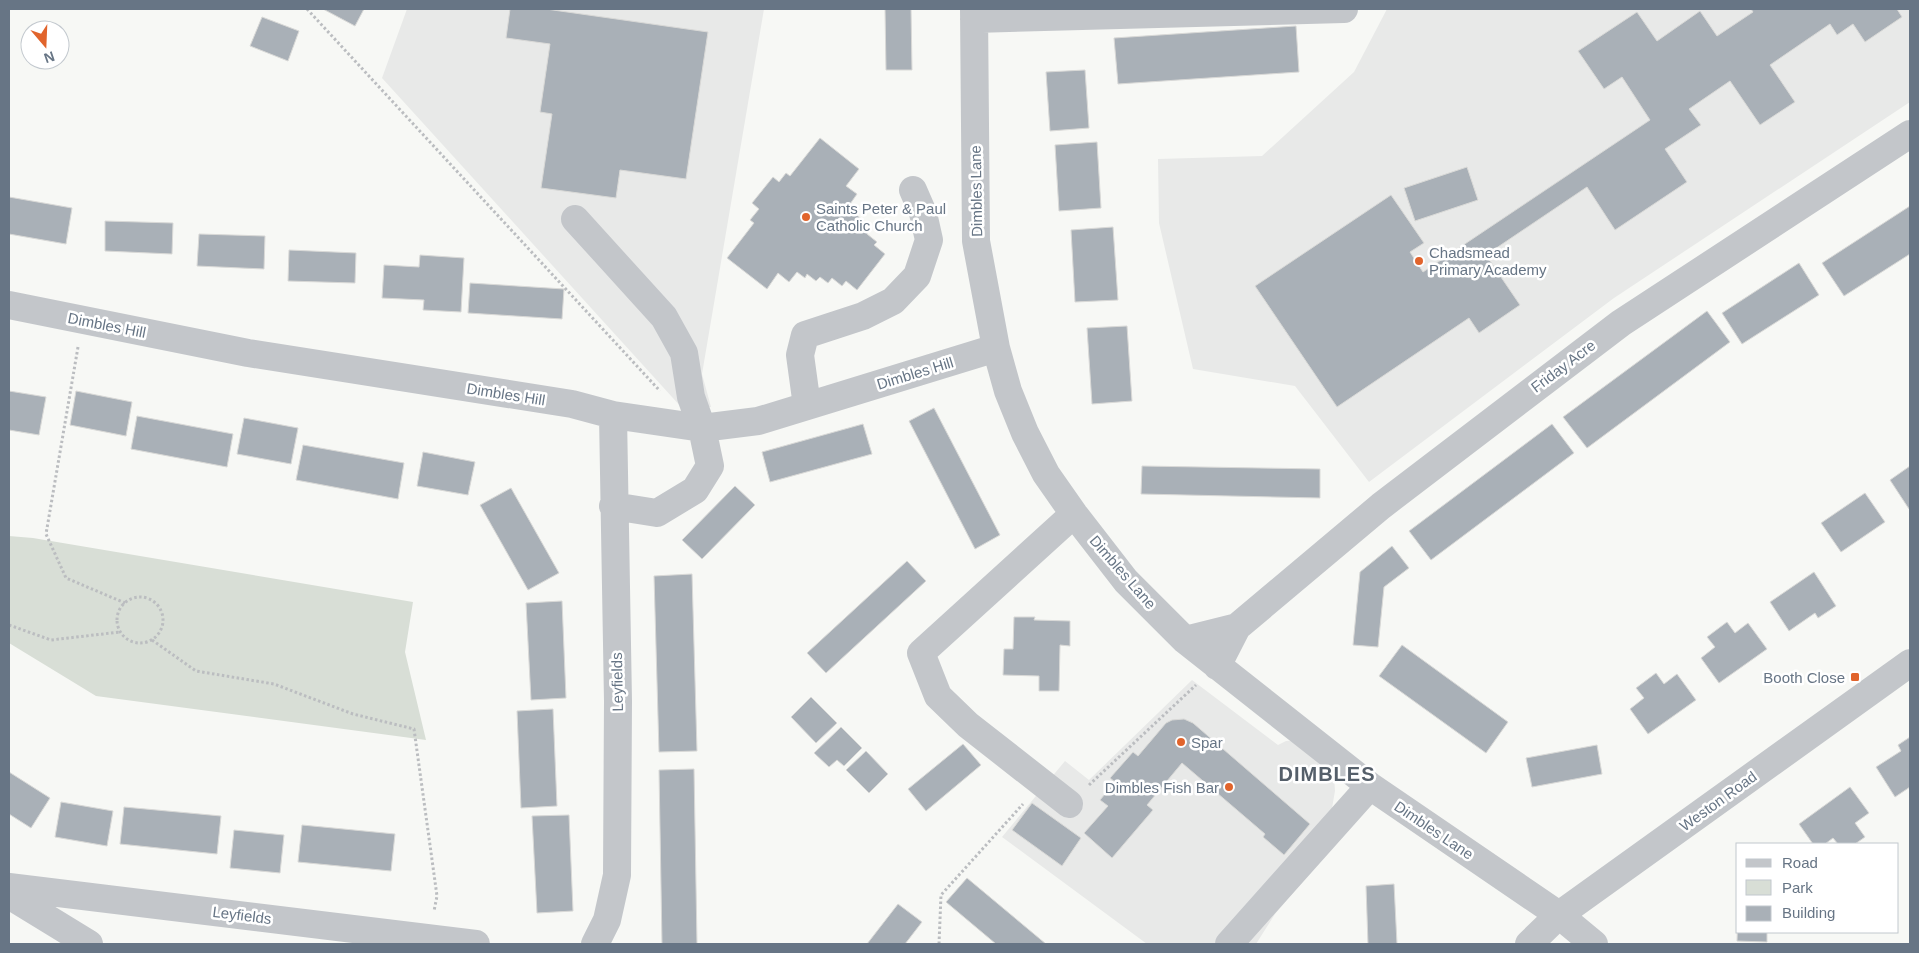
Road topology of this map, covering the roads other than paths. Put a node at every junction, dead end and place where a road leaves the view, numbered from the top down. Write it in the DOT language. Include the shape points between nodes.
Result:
graph roads {
  1 [pos="1344,9"];
  2 [pos="974,14"];
  3 [pos="1910,134"];
  4 [pos="913,190"];
  5 [pos="575,220"];
  6 [pos="9,305"];
  7 [pos="996,348"];
  8 [pos="807,406"];
  9 [pos="613,416"];
  10 [pos="702,428"];
  11 [pos="614,506"];
  12 [pos="1074,514"];
  13 [pos="1236,627"];
  14 [pos="1185,640"];
  15 [pos="1910,663"];
  16 [pos="1217,666"];
  17 [pos="1370,786"];
  18 [pos="1068,804"];
  19 [pos="9,887"];
  20 [pos="9,895"];
  21 [pos="1559,915"];
  22 [pos="89,944"];
  23 [pos="476,944"];
  24 [pos="595,944"];
  25 [pos="1229,944"];
  26 [pos="1529,944"];
  27 [pos="1594,944"];
  1 -- 2 [label="street"];
  2 -- 7 [label="street, Dimbles Lane" via="976,241"];
  3 -- 13 [label="street, Friday Acre" via="1621,323 1381,506"];
  4 -- 8 [label="street" via="929,240 916,276 893,301 863,316 805,335 800,355"];
  5 -- 10 [label="street" via="664,317 684,353 691,397"];
  6 -- 9 [label="street, Dimbles Hill" via="248,353 572,404"];
  7 -- 8 [label="street, Dimbles Hill"];
  7 -- 12 [label="street, Dimbles Lane" via="1008,391 1025,433 1046,474"];
  8 -- 10 [label="street, Dimbles Hill" via="758,421"];
  9 -- 10 [label="street, Dimbles Hill"];
  9 -- 11 [label="street, Leyfields"];
  10 -- 11 [label="street" via="710,466 695,490 657,512"];
  11 -- 24 [label="street, Leyfields" via="617,875 607,920"];
  12 -- 14 [label="street, Dimbles Lane" via="1126,581"];
  12 -- 18 [label="street" via="921,653 938,696 968,725"];
  13 -- 14 [label="street, Friday Acre"];
  13 -- 16 [label="street, Friday Acre"];
  14 -- 16 [label="street, Dimbles Lane"];
  15 -- 21 [label="street, Weston Road"];
  16 -- 17 [label="street, Dimbles Lane"];
  17 -- 21 [label="street, Dimbles Lane"];
  17 -- 25 [label="street"];
  19 -- 23 [label="street, Leyfields"];
  20 -- 22 [label="street"];
  21 -- 26 [label="street, Weston Road"];
  21 -- 27 [label="street, Dimbles Lane"];
}
